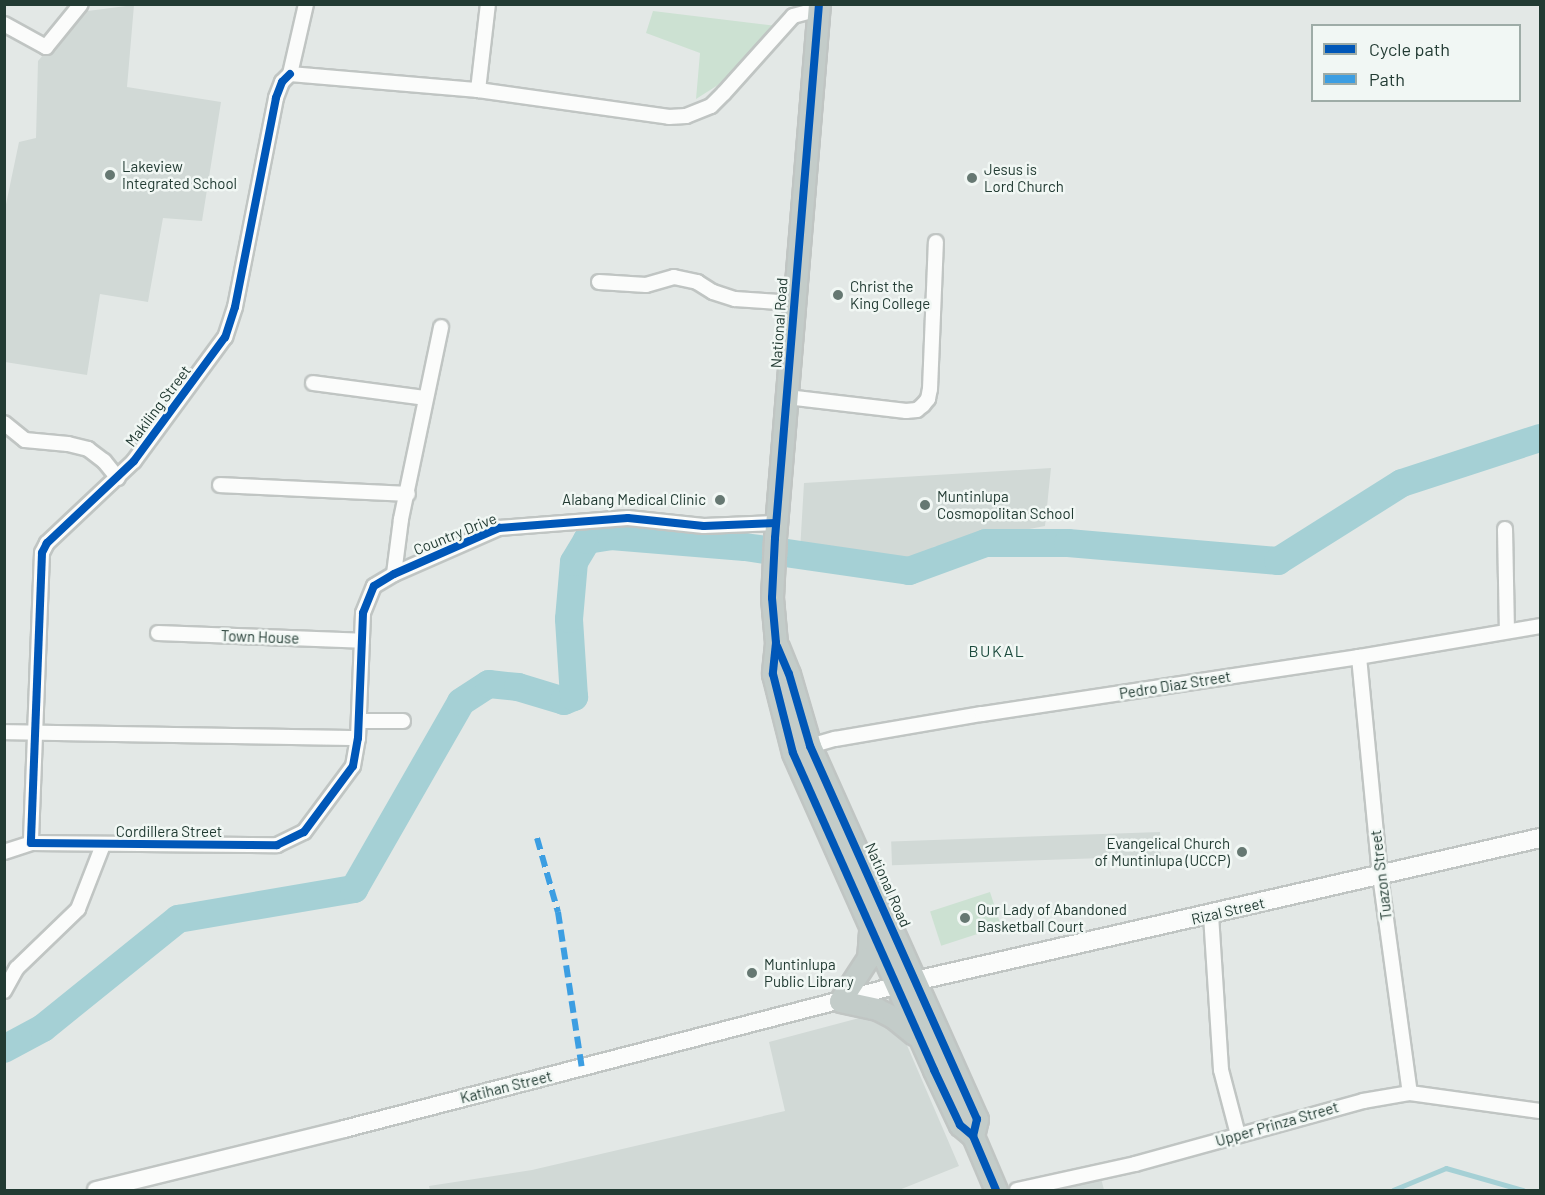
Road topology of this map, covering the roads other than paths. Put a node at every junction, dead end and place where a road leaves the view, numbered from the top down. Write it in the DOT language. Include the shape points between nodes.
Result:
graph roads {
  1 [pos="81,4"];
  2 [pos="306,4"];
  3 [pos="488,4"];
  4 [pos="819,7"];
  5 [pos="4,24"];
  6 [pos="290,74"];
  7 [pos="478,90"];
  8 [pos="936,242"];
  9 [pos="600,282"];
  10 [pos="794,303"];
  11 [pos="441,327"];
  12 [pos="313,383"];
  13 [pos="787,397"];
  14 [pos="425,398"];
  15 [pos="5,425"];
  16 [pos="118,478"];
  17 [pos="219,485"];
  18 [pos="408,494"];
  19 [pos="1505,529"];
  20 [pos="775,531"];
  21 [pos="394,573"];
  22 [pos="1540,626"];
  23 [pos="1507,630"];
  24 [pos="158,633"];
  25 [pos="362,641"];
  26 [pos="776,643"];
  27 [pos="1359,657"];
  28 [pos="403,721"];
  29 [pos="359,722"];
  30 [pos="4,732"];
  31 [pos="34,732"];
  32 [pos="358,738"];
  33 [pos="810,746"];
  34 [pos="1540,838"];
  35 [pos="31,843"];
  36 [pos="103,845"];
  37 [pos="4,852"];
  38 [pos="1380,875"];
  39 [pos="1211,915"];
  40 [pos="870,929"];
  41 [pos="915,981"];
  42 [pos="895,986"];
  43 [pos="4,991"];
  44 [pos="840,1001"];
  45 [pos="921,1041"];
  46 [pos="1410,1093"];
  47 [pos="1540,1111"];
  48 [pos="1238,1135"];
  49 [pos="974,1136"];
  50 [pos="96,1191"];
  51 [pos="996,1191"];
  52 [pos="1017,1191"];
  1 -- 5 [label="street" via="46,46"];
  2 -- 6 [label="street, Makiling Street"];
  3 -- 7 [label="street"];
  4 -- 7 [label="street" via="793,16 711,106 686,116 669,117"];
  4 -- 10 [label="highway, National Road"];
  6 -- 7 [label="street"];
  6 -- 16 [label="street, Makiling Street" via="276,98 235,307 225,337 154,436"];
  8 -- 13 [label="street" via="930,388 923,405 906,411"];
  9 -- 10 [label="street" via="646,285 674,277 697,282 735,299"];
  10 -- 13 [label="highway, National Road"];
  11 -- 14 [label="street"];
  12 -- 14 [label="street"];
  13 -- 20 [label="highway, National Road"];
  14 -- 18 [label="street"];
  15 -- 16 [label="street" via="25,440 88,449"];
  16 -- 31 [label="street, Makiling Street" via="42,553"];
  17 -- 18 [label="street"];
  18 -- 21 [label="street"];
  19 -- 23 [label="street"];
  20 -- 21 [label="street, Country Drive" via="628,518 499,528"];
  20 -- 26 [label="highway, National Road" via="772,598"];
  21 -- 25 [label="street, Country Drive" via="374,586 363,613"];
  22 -- 23 [label="street, Pedro Diaz Street"];
  23 -- 27 [label="street, Pedro Diaz Street"];
  24 -- 25 [label="street, Town House"];
  25 -- 29 [label="street, Country Drive"];
  26 -- 33 [label="highway, National Road"];
  26 -- 40 [label="highway, National Road" via="773,674 793,753"];
  27 -- 33 [label="street, Pedro Diaz Street" via="971,716"];
  27 -- 38 [label="street, Tuazon Street"];
  28 -- 29 [label="street"];
  29 -- 32 [label="street, Country Drive"];
  30 -- 31 [label="street"];
  31 -- 32 [label="street"];
  31 -- 35 [label="street"];
  32 -- 36 [label="street, Cordillera Street" via="353,766 330,800 304,832 281,844"];
  33 -- 41 [label="highway, National Road"];
  34 -- 38 [label="main road, Rizal Street"];
  35 -- 36 [label="street, Cordillera Street"];
  35 -- 37 [label="street"];
  36 -- 43 [label="street" via="78,909 17,968"];
  38 -- 39 [label="main road, Rizal Street"];
  38 -- 46 [label="street, Tuazon Street"];
  39 -- 41 [label="main road, Rizal Street"];
  39 -- 48 [label="street" via="1221,1070"];
  40 -- 42 [label="highway, National Road"];
  40 -- 44 [label="highway" via="868,958"];
  41 -- 42 [label="main road, Katihan Street"];
  41 -- 49 [label="highway, National Road" via="977,1119"];
  42 -- 44 [label="street, Katihan Street"];
  42 -- 45 [label="highway, National Road"];
  44 -- 45 [label="highway" via="885,1013"];
  44 -- 50 [label="street, Katihan Street"];
  45 -- 49 [label="highway, National Road" via="960,1125"];
  46 -- 47 [label="street, Upper Prinza Street"];
  46 -- 48 [label="street, Upper Prinza Street" via="1363,1101"];
  48 -- 52 [label="street, Upper Prinza Street"];
  49 -- 51 [label="highway, National Road"];
}
